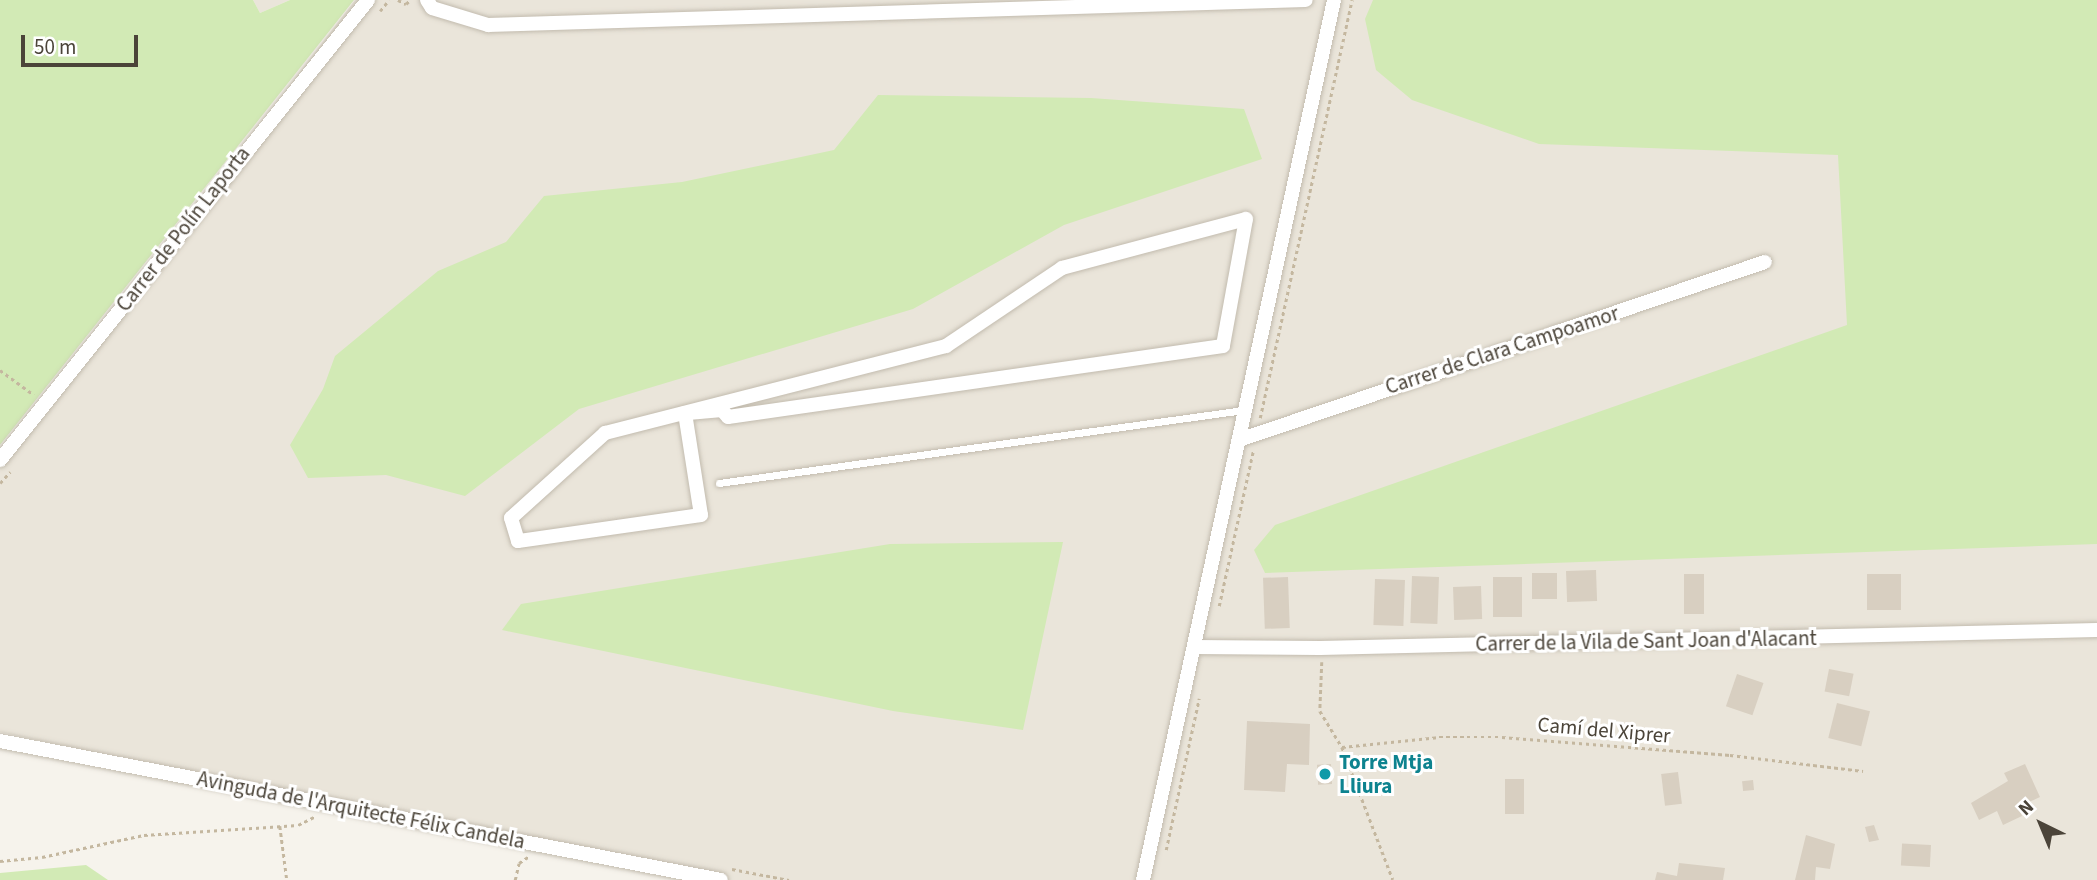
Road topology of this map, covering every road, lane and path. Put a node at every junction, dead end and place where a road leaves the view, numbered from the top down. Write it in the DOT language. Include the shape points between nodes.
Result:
graph roads {
  1 [pos="368,0"];
  2 [pos="398,0"];
  3 [pos="410,0"];
  4 [pos="427,0"];
  5 [pos="1306,0"];
  6 [pos="1334,0"];
  7 [pos="1765,262"];
  8 [pos="0,370"];
  9 [pos="46,403"];
  10 [pos="1245,410"];
  11 [pos="685,413"];
  12 [pos="1239,440"];
  13 [pos="0,460"];
  14 [pos="719,483"];
  15 [pos="2097,630"];
  16 [pos="1194,647"];
  17 [pos="1320,648"];
  18 [pos="0,741"];
  19 [pos="1342,747"];
  20 [pos="1863,771"];
  21 [pos="338,805"];
  22 [pos="280,826"];
  23 [pos="544,844"];
  24 [pos="0,860"];
  25 [pos="287,880"];
  26 [pos="515,880"];
  27 [pos="721,880"];
  28 [pos="1143,880"];
  29 [pos="1394,880"];
  1 -- 9 [label="street, Carrer de Polín Laporta"];
  2 -- 3 [label="path" via="406,4"];
  4 -- 5 [label="street" via="432,8 488,25"];
  6 -- 10 [label="street"];
  7 -- 12 [label="street, Carrer de Clara Campoamor"];
  8 -- 9 [label="path"];
  9 -- 13 [label="street, Carrer de Polín Laporta"];
  10 -- 12 [label="street"];
  10 -- 14 [label="lane"];
  11 -- 11 [label="street" via="701,515 518,541 511,518 605,433 946,346 1062,268 1246,219 1223,346 728,417 722,410"];
  12 -- 16 [label="street"];
  15 -- 17 [label="street, Carrer de la Vila de Sant Joan d'Alacant"];
  16 -- 17 [label="street, Carrer de la Vila de Sant Joan d'Alacant"];
  16 -- 28 [label="street"];
  17 -- 19 [label="path" via="1325,674 1320,711"];
  18 -- 21 [label="street, Avinguda de l'Arquitecte Félix Candela"];
  19 -- 20 [label="path, Camí del Xiprer" via="1439,737 1502,737"];
  19 -- 29 [label="path"];
  21 -- 22 [label="path" via="298,825"];
  21 -- 23 [label="street, Avinguda de l'Arquitecte Félix Candela"];
  22 -- 24 [label="path" via="144,835 42,857"];
  22 -- 25 [label="path"];
  23 -- 26 [label="path" via="519,863"];
  23 -- 27 [label="street, Avinguda de l'Arquitecte Félix Candela"];
}
